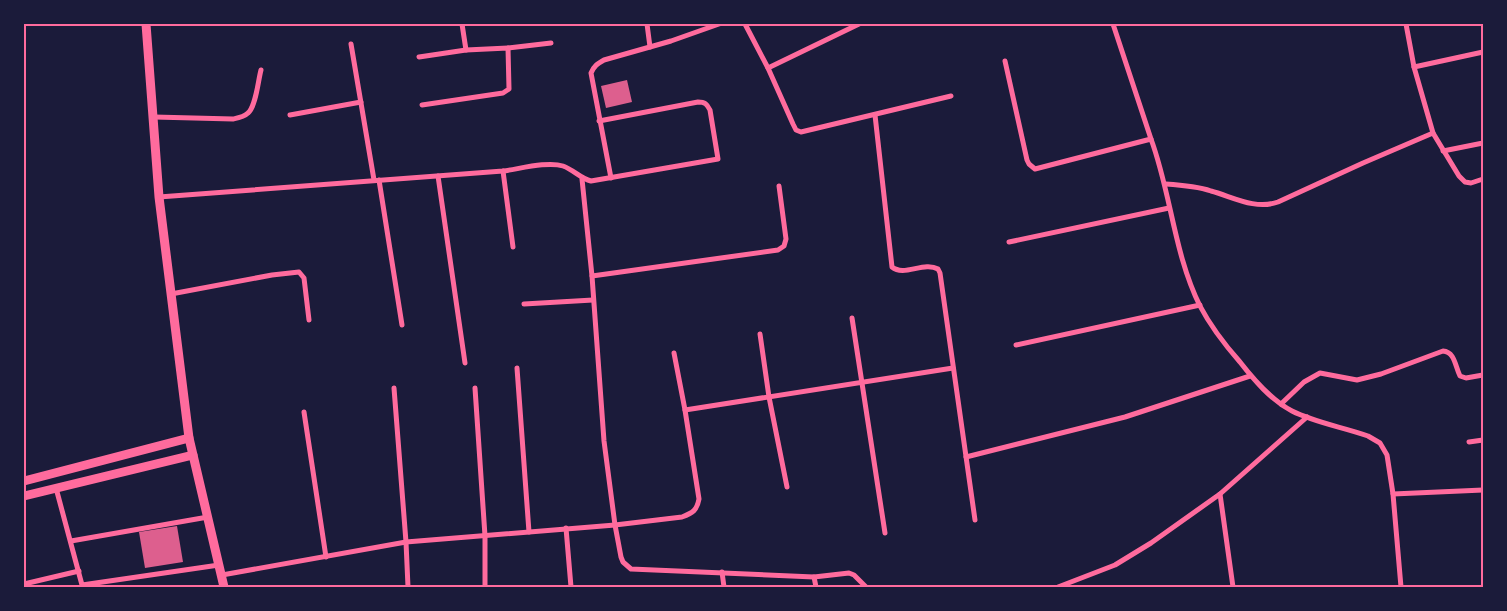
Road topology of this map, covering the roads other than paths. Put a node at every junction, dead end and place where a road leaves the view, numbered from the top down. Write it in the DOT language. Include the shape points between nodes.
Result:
graph roads {
  1 [pos="146,24"];
  2 [pos="462,24"];
  3 [pos="647,24"];
  4 [pos="719,24"];
  5 [pos="745,24"];
  6 [pos="859,24"];
  7 [pos="1113,24"];
  8 [pos="1406,24"];
  9 [pos="551,43"];
  10 [pos="350,44"];
  11 [pos="650,47"];
  12 [pos="508,48"];
  13 [pos="466,50"];
  14 [pos="1483,52"];
  15 [pos="419,57"];
  16 [pos="1005,61"];
  17 [pos="1414,67"];
  18 [pos="768,68"];
  19 [pos="261,70"];
  20 [pos="951,96"];
  21 [pos="361,102"];
  22 [pos="422,105"];
  23 [pos="290,115"];
  24 [pos="875,115"];
  25 [pos="154,117"];
  26 [pos="599,121"];
  27 [pos="1433,133"];
  28 [pos="1151,139"];
  29 [pos="1483,143"];
  30 [pos="1443,151"];
  31 [pos="503,171"];
  32 [pos="438,176"];
  33 [pos="611,178"];
  34 [pos="582,179"];
  35 [pos="1483,179"];
  36 [pos="377,180"];
  37 [pos="1165,184"];
  38 [pos="779,186"];
  39 [pos="159,197"];
  40 [pos="1169,208"];
  41 [pos="1009,242"];
  42 [pos="513,247"];
  43 [pos="592,276"];
  44 [pos="171,294"];
  45 [pos="593,300"];
  46 [pos="524,304"];
  47 [pos="1200,305"];
  48 [pos="852,318"];
  49 [pos="309,320"];
  50 [pos="402,325"];
  51 [pos="760,334"];
  52 [pos="1016,345"];
  53 [pos="674,353"];
  54 [pos="464,364"];
  55 [pos="517,368"];
  56 [pos="953,368"];
  57 [pos="1250,376"];
  58 [pos="1483,376"];
  59 [pos="862,383"];
  60 [pos="394,388"];
  61 [pos="475,388"];
  62 [pos="769,397"];
  63 [pos="1281,404"];
  64 [pos="685,410"];
  65 [pos="304,412"];
  66 [pos="1307,417"];
  67 [pos="189,438"];
  68 [pos="1483,440"];
  69 [pos="1469,442"];
  70 [pos="193,455"];
  71 [pos="966,457"];
  72 [pos="24,481"];
  73 [pos="56,488"];
  74 [pos="787,488"];
  75 [pos="1483,490"];
  76 [pos="1220,494"];
  77 [pos="1394,494"];
  78 [pos="24,496"];
  79 [pos="208,517"];
  80 [pos="974,520"];
  81 [pos="615,525"];
  82 [pos="566,528"];
  83 [pos="529,532"];
  84 [pos="885,534"];
  85 [pos="485,536"];
  86 [pos="70,541"];
  87 [pos="406,542"];
  88 [pos="326,557"];
  89 [pos="220,565"];
  90 [pos="79,572"];
  91 [pos="722,572"];
  92 [pos="222,575"];
  93 [pos="814,577"];
  94 [pos="24,584"];
  95 [pos="82,586"];
  96 [pos="224,587"];
  97 [pos="408,587"];
  98 [pos="485,587"];
  99 [pos="571,587"];
  100 [pos="724,587"];
  101 [pos="816,587"];
  102 [pos="866,587"];
  103 [pos="1058,587"];
  104 [pos="1233,587"];
  105 [pos="1401,587"];
  1 -- 25 [label="main road"];
  2 -- 13 [label="street"];
  3 -- 11 [label="street"];
  4 -- 11 [label="street"];
  5 -- 18 [label="street"];
  6 -- 18 [label="street"];
  7 -- 28 [label="street"];
  8 -- 17 [label="street"];
  9 -- 12 [label="street"];
  10 -- 21 [label="street"];
  11 -- 26 [label="street" via="604,60 593,68 591,73"];
  12 -- 13 [label="street"];
  12 -- 22 [label="street" via="510,84 507,91"];
  13 -- 15 [label="street"];
  14 -- 17 [label="street"];
  16 -- 28 [label="street" via="1027,160 1035,169"];
  17 -- 27 [label="street"];
  18 -- 24 [label="street" via="796,130 801,132"];
  19 -- 25 [label="street" via="248,114 232,119"];
  20 -- 24 [label="street"];
  21 -- 23 [label="street"];
  21 -- 36 [label="street"];
  24 -- 56 [label="street" via="890,262 899,271 929,266 938,269"];
  25 -- 39 [label="main road"];
  26 -- 33 [label="street"];
  26 -- 33 [label="street" via="698,102 704,102 710,110 718,159"];
  27 -- 30 [label="street"];
  27 -- 37 [label="street" via="1267,205 1244,202 1198,187"];
  28 -- 37 [label="street"];
  29 -- 30 [label="street"];
  30 -- 35 [label="street" via="1462,180 1471,183"];
  31 -- 32 [label="street"];
  31 -- 34 [label="street" via="554,164 573,171"];
  31 -- 42 [label="street"];
  32 -- 36 [label="street"];
  32 -- 54 [label="street"];
  33 -- 34 [label="street"];
  34 -- 43 [label="street"];
  36 -- 39 [label="street"];
  36 -- 50 [label="street"];
  37 -- 40 [label="street"];
  38 -- 43 [label="street" via="786,239 778,250"];
  39 -- 44 [label="main road"];
  40 -- 41 [label="street"];
  40 -- 47 [label="street" via="1185,267"];
  43 -- 45 [label="street"];
  44 -- 49 [label="street" via="299,272 304,278"];
  44 -- 67 [label="main road"];
  45 -- 46 [label="street"];
  45 -- 81 [label="street" via="604,441"];
  47 -- 52 [label="street"];
  47 -- 57 [label="street" via="1208,321"];
  48 -- 59 [label="street"];
  51 -- 62 [label="street"];
  53 -- 64 [label="street"];
  55 -- 83 [label="street"];
  56 -- 59 [label="street"];
  56 -- 71 [label="street"];
  57 -- 63 [label="street"];
  57 -- 71 [label="street" via="1125,418"];
  58 -- 63 [label="street" via="1460,376 1450,353 1443,352 1357,380 1320,373 1304,382"];
  59 -- 62 [label="street"];
  59 -- 84 [label="street"];
  60 -- 87 [label="street"];
  61 -- 85 [label="street"];
  62 -- 64 [label="street"];
  62 -- 74 [label="street"];
  63 -- 66 [label="street"];
  64 -- 81 [label="street" via="698,508 682,517"];
  65 -- 88 [label="street"];
  66 -- 76 [label="street"];
  66 -- 77 [label="street" via="1375,439 1387,455"];
  67 -- 70 [label="main road"];
  67 -- 72 [label="main road"];
  68 -- 69 [label="street"];
  70 -- 73 [label="main road"];
  70 -- 79 [label="main road"];
  71 -- 80 [label="street"];
  73 -- 78 [label="main road"];
  73 -- 86 [label="street"];
  75 -- 77 [label="street"];
  76 -- 103 [label="street" via="1115,565"];
  76 -- 104 [label="street"];
  77 -- 105 [label="street"];
  79 -- 86 [label="street"];
  79 -- 89 [label="main road"];
  81 -- 82 [label="street"];
  81 -- 91 [label="street" via="623,562 631,569"];
  82 -- 83 [label="street"];
  82 -- 99 [label="street"];
  83 -- 85 [label="street"];
  85 -- 87 [label="street"];
  85 -- 98 [label="street"];
  86 -- 90 [label="street"];
  87 -- 88 [label="street"];
  87 -- 97 [label="street"];
  88 -- 92 [label="street"];
  89 -- 92 [label="main road"];
  89 -- 95 [label="street"];
  90 -- 94 [label="street"];
  90 -- 95 [label="street"];
  91 -- 93 [label="street"];
  91 -- 100 [label="street"];
  92 -- 96 [label="main road"];
  93 -- 101 [label="street"];
  93 -- 102 [label="street" via="849,573"];
}
